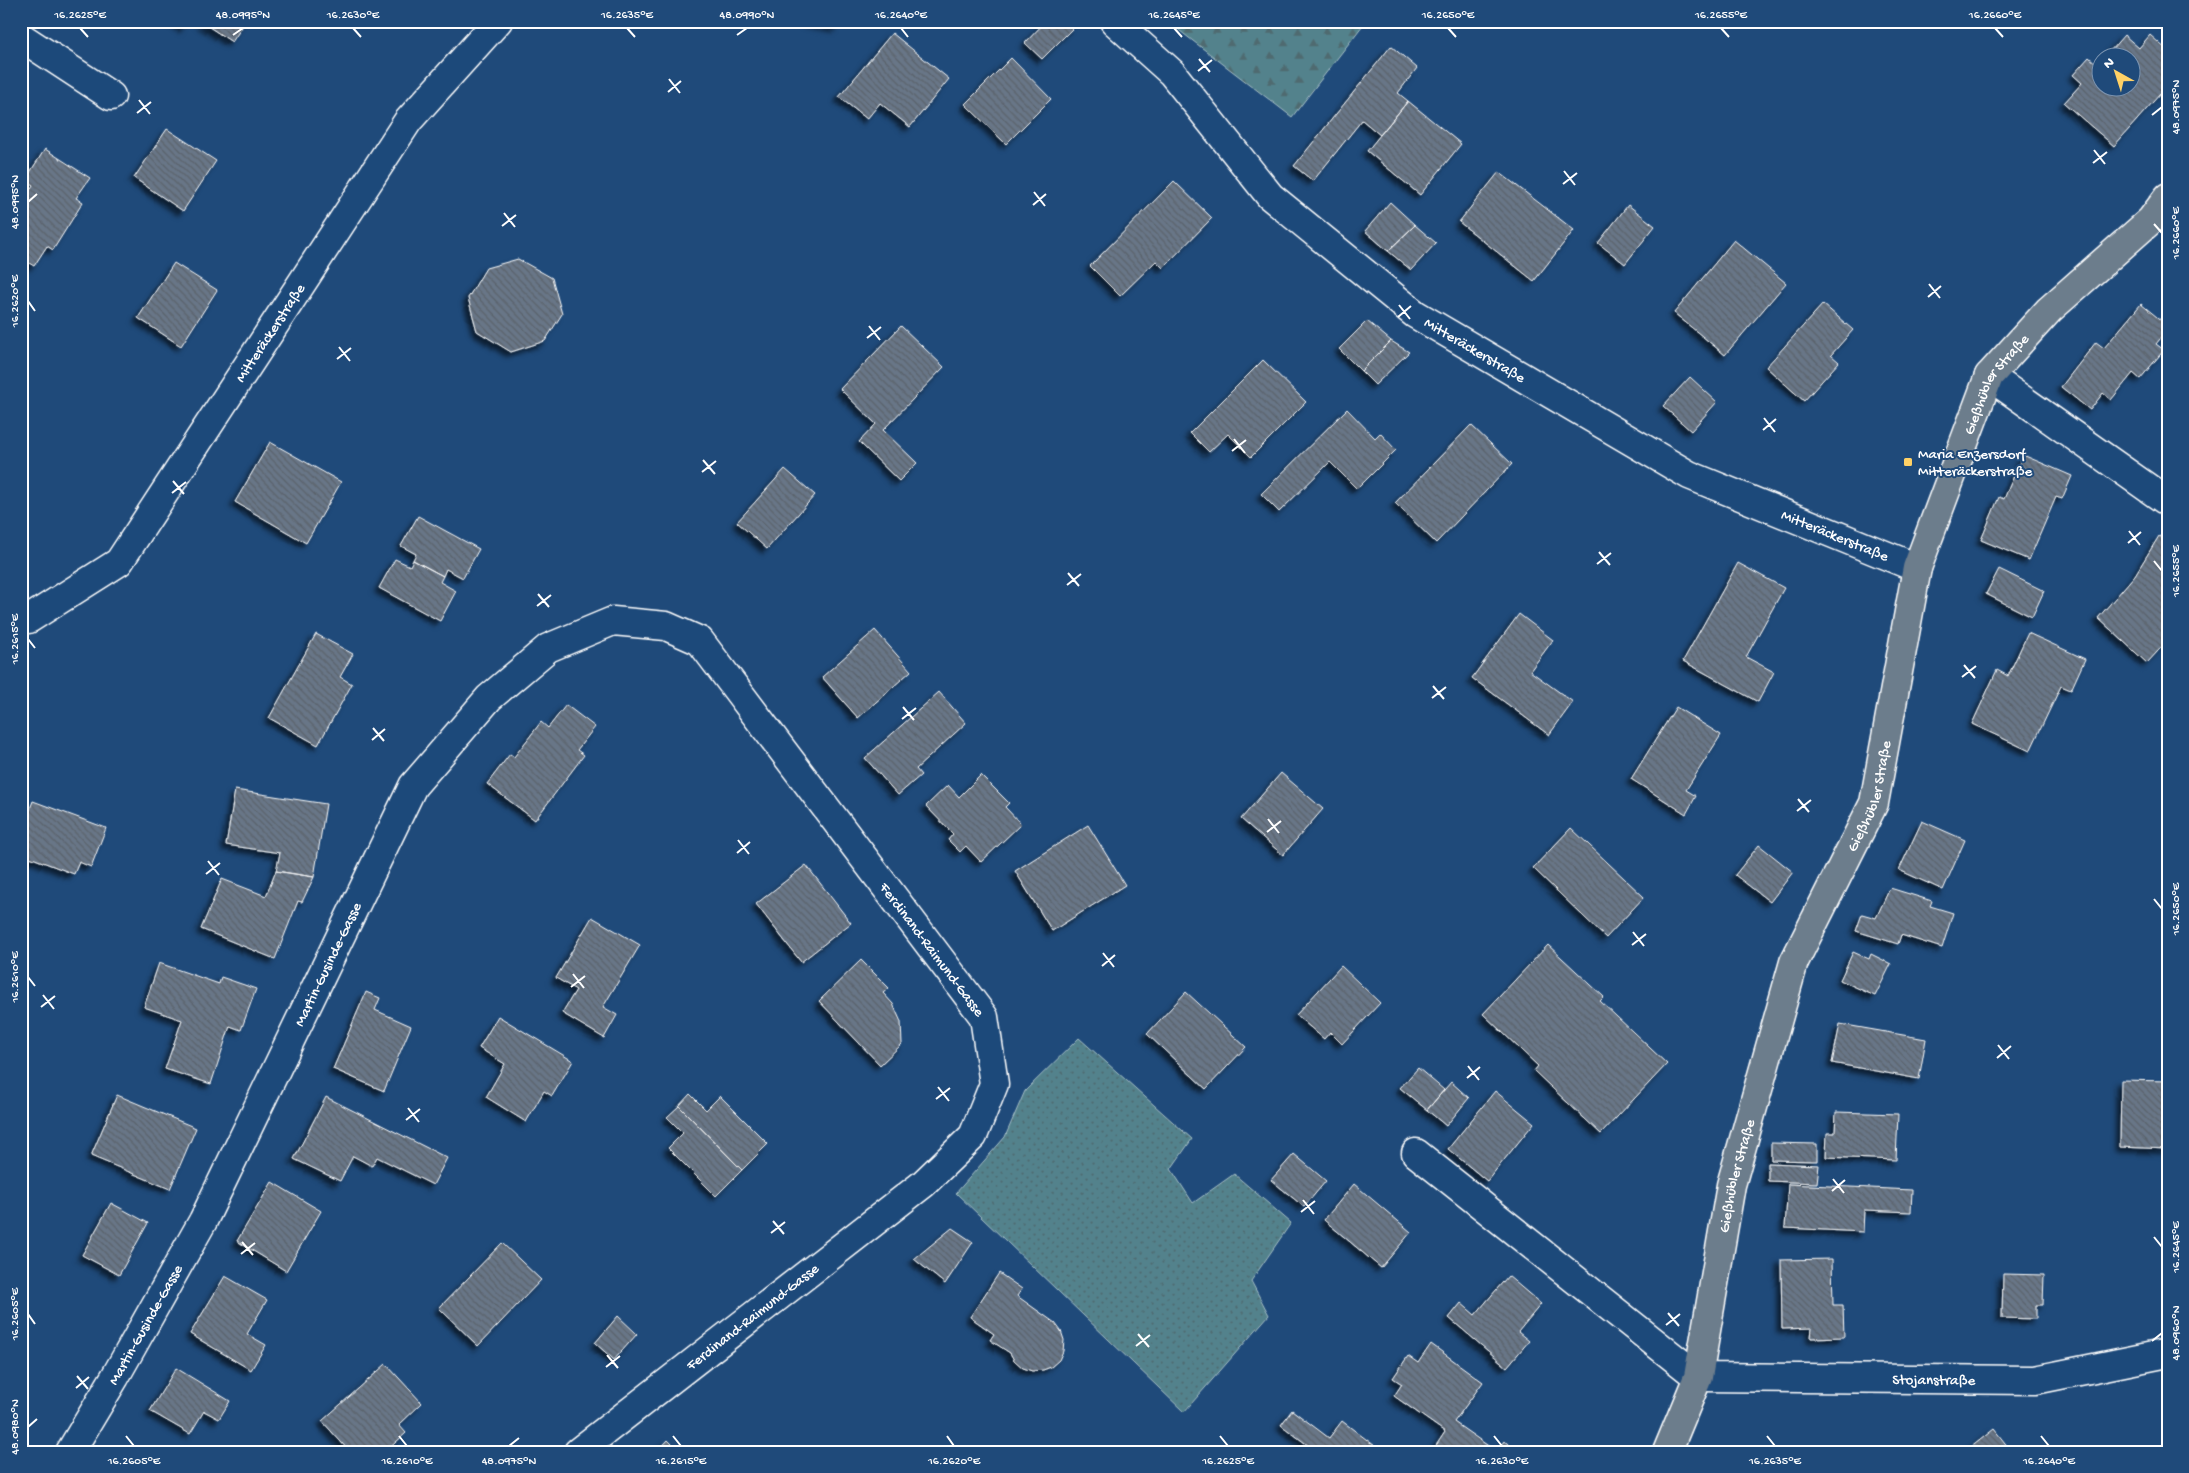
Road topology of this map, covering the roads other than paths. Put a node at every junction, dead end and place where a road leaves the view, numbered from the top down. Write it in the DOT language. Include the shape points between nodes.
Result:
graph roads {
  1 [pos="498,21"];
  2 [pos="1114,21"];
  3 [pos="21,37"];
  4 [pos="111,96"];
  5 [pos="2168,197"];
  6 [pos="1989,376"];
  7 [pos="2166,500"];
  8 [pos="1916,568"];
  9 [pos="21,618"];
  10 [pos="700,641"];
  11 [pos="1416,1153"];
  12 [pos="2168,1353"];
  13 [pos="1698,1377"];
  14 [pos="70,1452"];
  15 [pos="578,1452"];
  16 [pos="1666,1452"];
  1 -- 9 [label="street, Mitteräckerstraße" via="408,122 119,562 29,619"];
  2 -- 8 [label="street, Mitteräckerstraße" via="1172,73 1270,196 1414,314 1689,475"];
  3 -- 4 [label="street"];
  5 -- 6 [label="main road, Gießhübler Straße" via="2151,220 2048,310"];
  6 -- 7 [label="street"];
  6 -- 8 [label="main road, Gießhübler Straße"];
  8 -- 13 [label="main road, Gießhübler Straße" via="1874,803 1794,962 1731,1185"];
  10 -- 14 [label="street, Martin-Gusinde-Gasse" via="666,626 613,621 548,648 489,698 413,786 203,1221"];
  10 -- 15 [label="street, Ferdinand-Raimund-Gasse" via="984,1017 994,1084 973,1136 923,1184"];
  11 -- 13 [label="street"];
  12 -- 13 [label="street, Stojanstraße" via="2035,1380"];
  13 -- 16 [label="main road, Gießhübler Straße"];
}
